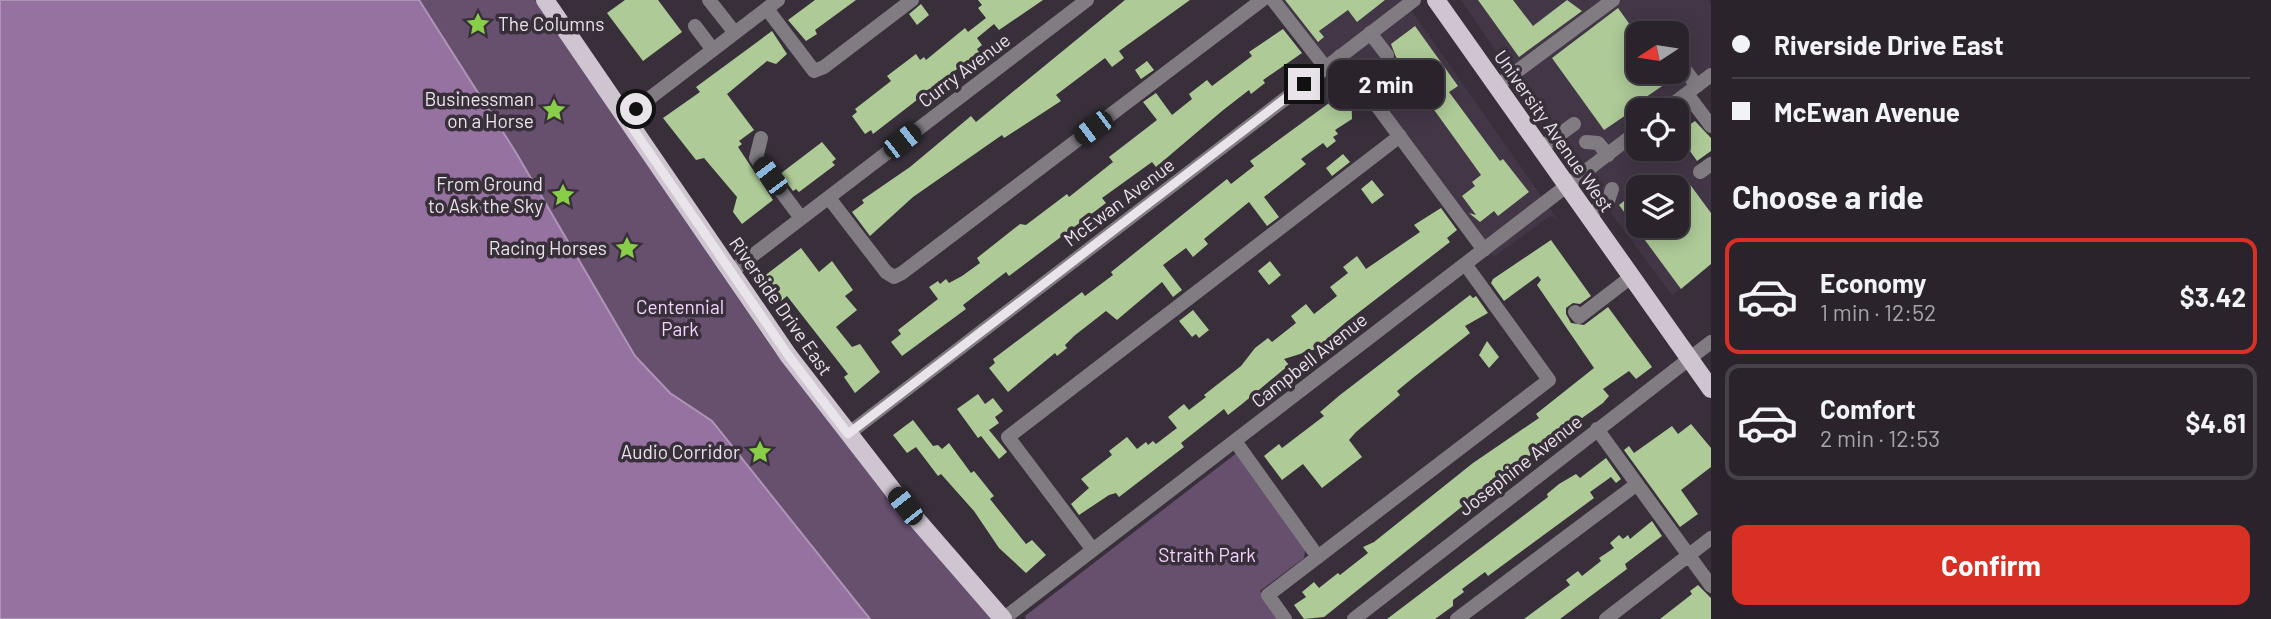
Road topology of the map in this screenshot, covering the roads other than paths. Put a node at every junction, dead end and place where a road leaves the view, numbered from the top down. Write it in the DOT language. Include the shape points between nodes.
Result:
graph roads {
  1 [pos="545,0"];
  2 [pos="709,0"];
  3 [pos="912,0"];
  4 [pos="1087,0"];
  5 [pos="1262,0"];
  6 [pos="1273,0"];
  7 [pos="1414,0"];
  8 [pos="1436,0"];
  9 [pos="1613,0"];
  10 [pos="773,4"];
  11 [pos="695,26"];
  12 [pos="735,33"];
  13 [pos="1370,33"];
  14 [pos="713,50"];
  15 [pos="1387,55"];
  16 [pos="1340,56"];
  17 [pos="1326,68"];
  18 [pos="1711,75"];
  19 [pos="1689,84"];
  20 [pos="1496,86"];
  21 [pos="1692,90"];
  22 [pos="1681,98"];
  23 [pos="625,117"];
  24 [pos="1574,124"];
  25 [pos="1711,126"];
  26 [pos="1399,136"];
  27 [pos="761,138"];
  28 [pos="1626,141"];
  29 [pos="1586,142"];
  30 [pos="1541,148"];
  31 [pos="1608,155"];
  32 [pos="1567,186"];
  33 [pos="1612,190"];
  34 [pos="829,198"];
  35 [pos="1588,216"];
  36 [pos="803,217"];
  37 [pos="814,228"];
  38 [pos="1484,250"];
  39 [pos="1465,264"];
  40 [pos="731,272"];
  41 [pos="1631,277"];
  42 [pos="1575,312"];
  43 [pos="1711,342"];
  44 [pos="1689,358"];
  45 [pos="1711,389"];
  46 [pos="1597,429"];
  47 [pos="848,434"];
  48 [pos="1235,440"];
  49 [pos="1637,484"];
  50 [pos="1711,538"];
  51 [pos="1093,550"];
  52 [pos="1689,555"];
  53 [pos="1318,557"];
  54 [pos="1711,586"];
  55 [pos="1003,619"];
  56 [pos="1285,619"];
  57 [pos="1354,619"];
  58 [pos="1457,619"];
  59 [pos="1606,619"];
  1 -- 23 [label="main road, Riverside Drive East"];
  2 -- 12 [label="street"];
  3 -- 10 [label="street" via="814,71"];
  4 -- 34 [label="street, Curry Avenue" via="857,167"];
  5 -- 34 [label="street" via="894,277"];
  6 -- 17 [label="street"];
  7 -- 13 [label="street, McEwan Avenue"];
  8 -- 20 [label="main road, University Avenue West"];
  9 -- 20 [label="street"];
  10 -- 12 [label="street"];
  11 -- 14 [label="street"];
  12 -- 14 [label="street"];
  13 -- 15 [label="street"];
  13 -- 16 [label="street, McEwan Avenue"];
  14 -- 23 [label="street"];
  16 -- 17 [label="street, McEwan Avenue"];
  16 -- 26 [label="street"];
  17 -- 47 [label="street, McEwan Avenue"];
  18 -- 21 [label="street"];
  19 -- 21 [label="street"];
  20 -- 30 [label="main road, University Avenue West"];
  21 -- 22 [label="street"];
  21 -- 25 [label="street"];
  23 -- 40 [label="main road, Riverside Drive East"];
  24 -- 30 [label="street"];
  26 -- 38 [label="street"];
  26 -- 51 [label="street" via="1008,437"];
  27 -- 36 [label="street" via="756,158"];
  28 -- 31 [label="street, Campbell Avenue"];
  29 -- 31 [label="street" via="1598,143"];
  30 -- 32 [label="main road, University Avenue West"];
  31 -- 32 [label="street, Campbell Avenue"];
  32 -- 35 [label="main road, University Avenue West"];
  32 -- 38 [label="street, Campbell Avenue"];
  33 -- 35 [label="street" via="1608,201"];
  34 -- 36 [label="street, Curry Avenue"];
  35 -- 41 [label="main road, University Avenue West"];
  36 -- 37 [label="street"];
  36 -- 40 [label="street, Curry Avenue"];
  38 -- 39 [label="street, Campbell Avenue"];
  39 -- 48 [label="street, Campbell Avenue"];
  39 -- 53 [label="street" via="1549,380"];
  40 -- 47 [label="main road, Riverside Drive East"];
  41 -- 42 [label="street" via="1579,317"];
  41 -- 44 [label="main road, University Avenue West"];
  43 -- 44 [label="street, Josephine Avenue"];
  44 -- 45 [label="main road, University Avenue West"];
  44 -- 46 [label="street, Josephine Avenue"];
  46 -- 49 [label="street"];
  46 -- 57 [label="street, Josephine Avenue"];
  47 -- 55 [label="main road, Riverside Drive East"];
  48 -- 51 [label="street, Campbell Avenue"];
  48 -- 53 [label="street"];
  49 -- 52 [label="street"];
  49 -- 58 [label="street"];
  50 -- 52 [label="street"];
  51 -- 55 [label="street, Campbell Avenue"];
  52 -- 54 [label="street"];
  52 -- 59 [label="street"];
  53 -- 56 [label="street" via="1268,595"];
}
